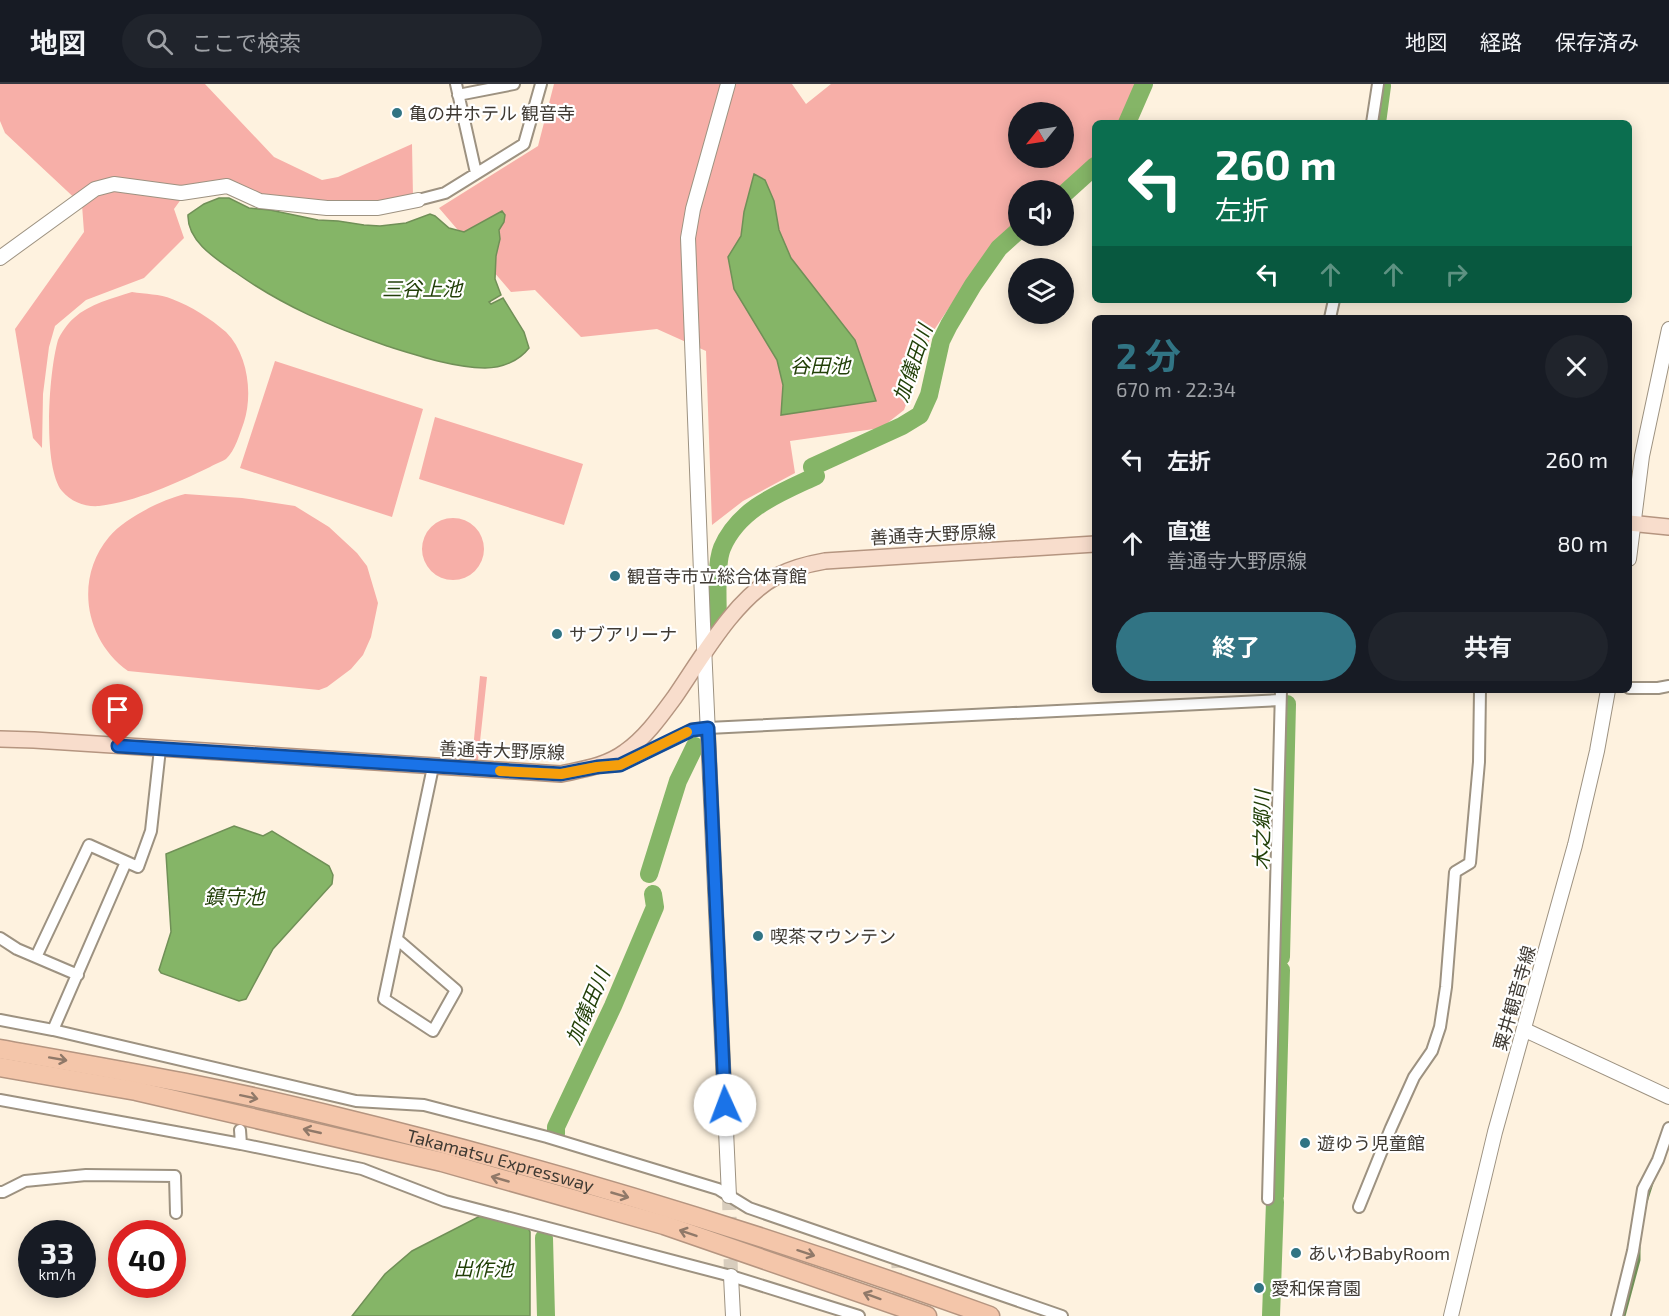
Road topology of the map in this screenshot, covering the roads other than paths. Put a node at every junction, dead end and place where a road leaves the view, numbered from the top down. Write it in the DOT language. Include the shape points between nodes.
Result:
graph roads {
  1 [pos="514,84"];
  2 [pos="541,84"];
  3 [pos="728,84"];
  4 [pos="1378,84"];
  5 [pos="457,89"];
  6 [pos="1372,120"];
  7 [pos="476,173"];
  8 [pos="418,200"];
  9 [pos="0,258"];
  10 [pos="1669,329"];
  11 [pos="1632,517"];
  12 [pos="1632,523"];
  13 [pos="1669,527"];
  14 [pos="1092,544"];
  15 [pos="704,654"];
  16 [pos="1669,686"];
  17 [pos="1632,688"];
  18 [pos="1480,693"];
  19 [pos="1607,693"];
  20 [pos="1281,695"];
  21 [pos="708,728"];
  22 [pos="0,739"];
  23 [pos="160,749"];
  24 [pos="433,767"];
  25 [pos="597,767"];
  26 [pos="126,862"];
  27 [pos="0,939"];
  28 [pos="398,940"];
  29 [pos="36,957"];
  30 [pos="78,975"];
  31 [pos="0,1020"];
  32 [pos="52,1030"];
  33 [pos="1524,1030"];
  34 [pos="0,1049"];
  35 [pos="0,1067"];
  36 [pos="1669,1098"];
  37 [pos="0,1100"];
  38 [pos="1669,1128"];
  39 [pos="240,1130"];
  40 [pos="241,1144"];
  41 [pos="0,1192"];
  42 [pos="729,1197"];
  43 [pos="1268,1199"];
  44 [pos="1359,1207"];
  45 [pos="176,1213"];
  46 [pos="731,1276"];
  47 [pos="733,1316"];
  48 [pos="859,1316"];
  49 [pos="927,1316"];
  50 [pos="990,1316"];
  51 [pos="1062,1316"];
  52 [pos="1451,1316"];
  53 [pos="1617,1316"];
  1 -- 5 [label="street"];
  2 -- 7 [label="street" via="524,144"];
  3 -- 15 [label="street" via="688,238"];
  4 -- 6 [label="street"];
  5 -- 7 [label="street"];
  7 -- 8 [label="street" via="445,192"];
  8 -- 9 [label="street" via="378,208 327,208 260,201 227,186 181,193 104,185"];
  10 -- 11 [label="street"];
  12 -- 13 [label="main road"];
  14 -- 15 [label="main road, 善通寺大野原線" via="825,561 798,567 755,591"];
  15 -- 21 [label="street"];
  15 -- 25 [label="main road, 善通寺大野原線" via="644,735 623,753"];
  16 -- 17 [label="street"];
  18 -- 44 [label="street" via="1479,762 1470,863 1455,872 1440,1027 1432,1051 1414,1077"];
  19 -- 33 [label="street, 粟井観音寺線" via="1578,834"];
  20 -- 21 [label="street"];
  20 -- 43 [label="street"];
  21 -- 25 [label="street" via="692,730 620,765"];
  21 -- 42 [label="street"];
  22 -- 23 [label="main road, 善通寺大野原線"];
  23 -- 24 [label="main road, 善通寺大野原線"];
  23 -- 26 [label="street" via="151,831 138,867"];
  24 -- 25 [label="main road, 善通寺大野原線" via="553,774"];
  24 -- 28 [label="street"];
  26 -- 29 [label="street" via="89,844"];
  26 -- 30 [label="street"];
  27 -- 29 [label="street"];
  28 -- 28 [label="street" via="384,999 433,1031 456,990"];
  29 -- 30 [label="street"];
  30 -- 32 [label="street"];
  31 -- 32 [label="street"];
  32 -- 42 [label="street" via="356,1101 424,1105 576,1146 718,1189"];
  33 -- 36 [label="street"];
  33 -- 52 [label="street, 粟井観音寺線"];
  34 -- 50 [label="highway, Takamatsu Expressway, one-way" via="137,1073 449,1145 683,1213"];
  49 -- 35 [label="highway, Takamatsu Expressway, one-way" via="664,1225 442,1162 136,1091"];
  37 -- 40 [label="street"];
  38 -- 53 [label="street" via="1644,1189"];
  39 -- 40 [label="street"];
  40 -- 46 [label="street" via="362,1169 445,1201"];
  41 -- 45 [label="street" via="25,1181 86,1175 175,1176"];
  42 -- 51 [label="street" via="749,1208"];
  46 -- 47 [label="street"];
  46 -- 48 [label="street"];
}
